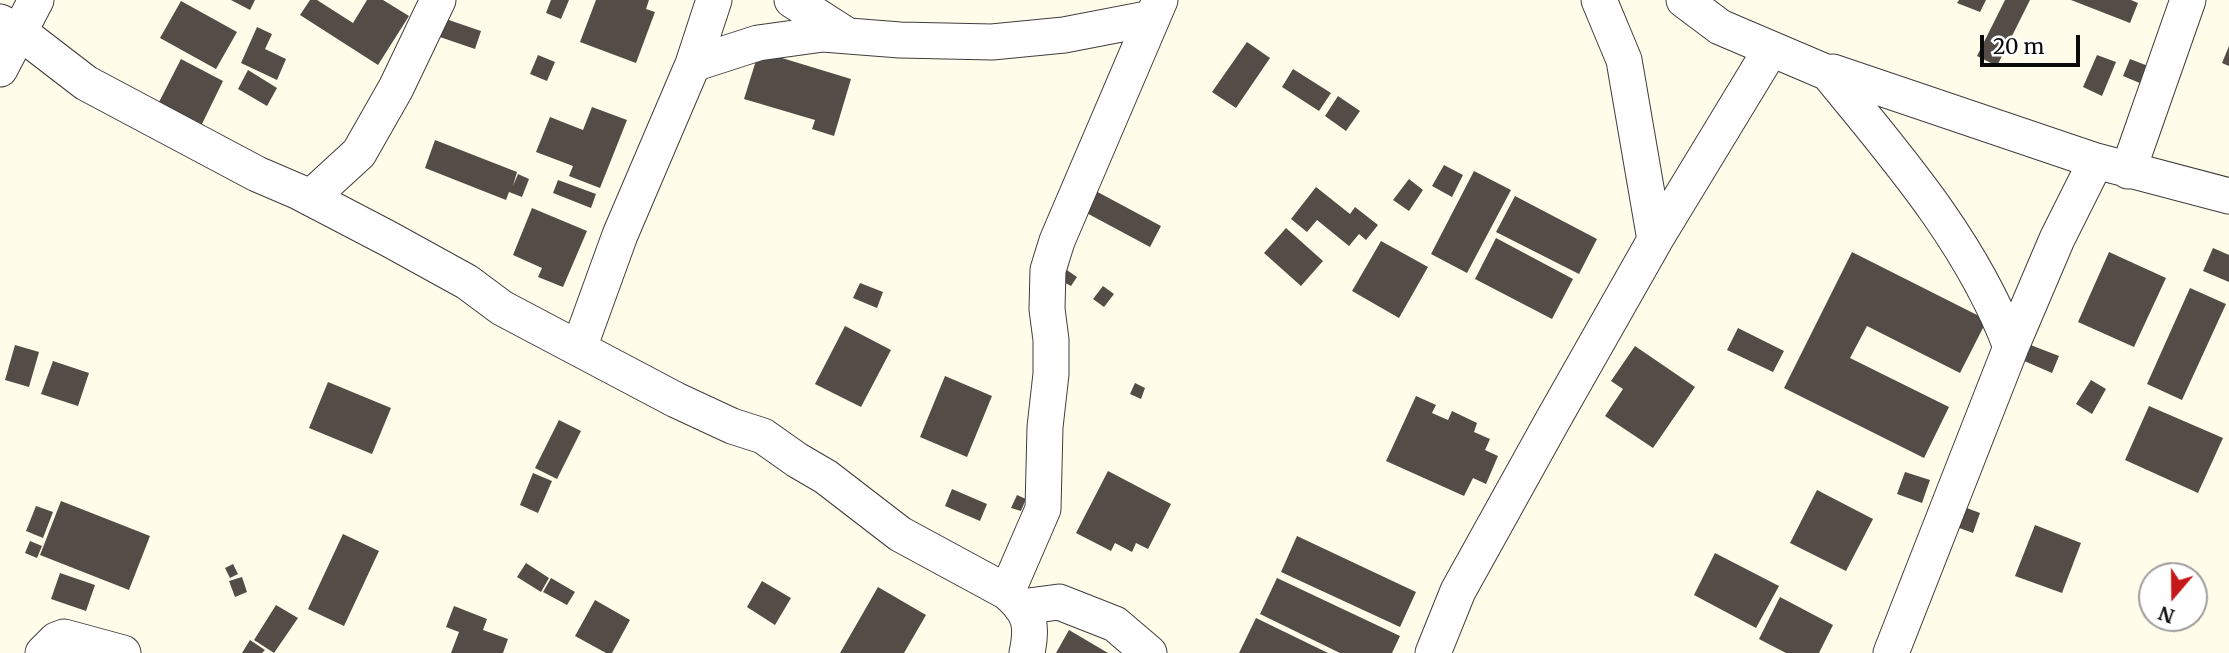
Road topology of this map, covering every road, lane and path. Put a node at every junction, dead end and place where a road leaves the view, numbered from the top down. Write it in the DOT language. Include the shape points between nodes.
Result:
graph roads {
  1 [pos="36,0"];
  2 [pos="714,0"];
  3 [pos="792,0"];
  4 [pos="1598,0"];
  5 [pos="1684,0"];
  6 [pos="2188,0"];
  7 [pos="431,3"];
  8 [pos="1156,9"];
  9 [pos="11,27"];
  10 [pos="848,36"];
  11 [pos="1771,49"];
  12 [pos="693,64"];
  13 [pos="0,69"];
  14 [pos="1828,73"];
  15 [pos="2112,166"];
  16 [pos="2229,196"];
  17 [pos="310,198"];
  18 [pos="1655,240"];
  19 [pos="2011,347"];
  20 [pos="579,348"];
  21 [pos="1014,600"];
  22 [pos="43,653"];
  23 [pos="123,653"];
  24 [pos="1027,653"];
  25 [pos="1149,653"];
  26 [pos="1433,653"];
  27 [pos="1891,653"];
  1 -- 9 [label="street"];
  2 -- 12 [label="street"];
  3 -- 10 [label="street"];
  4 -- 18 [label="street" via="1624,60"];
  5 -- 11 [label="street" via="1720,27"];
  6 -- 15 [label="street"];
  7 -- 17 [label="street" via="396,88 359,153"];
  8 -- 10 [label="street" via="1064,36 992,42"];
  8 -- 21 [label="street" via="1048,270 1051,374 1044,500"];
  9 -- 13 [label="street"];
  9 -- 17 [label="street" via="86,83"];
  10 -- 12 [label="street" via="784,38"];
  11 -- 14 [label="street"];
  11 -- 18 [label="street"];
  12 -- 20 [label="street" via="620,235"];
  14 -- 15 [label="street"];
  14 -- 19 [label="street" via="1907,170 1974,268"];
  15 -- 16 [label="street"];
  15 -- 19 [label="street" via="2057,239"];
  17 -- 20 [label="street"];
  18 -- 26 [label="street" via="1458,591"];
  19 -- 27 [label="street"];
  20 -- 21 [label="street" via="677,400 763,436 900,534"];
  21 -- 24 [label="street" via="1031,625"];
  21 -- 25 [label="street" via="1059,602 1115,624"];
  22 -- 23 [label="street" via="64,637"];
}
